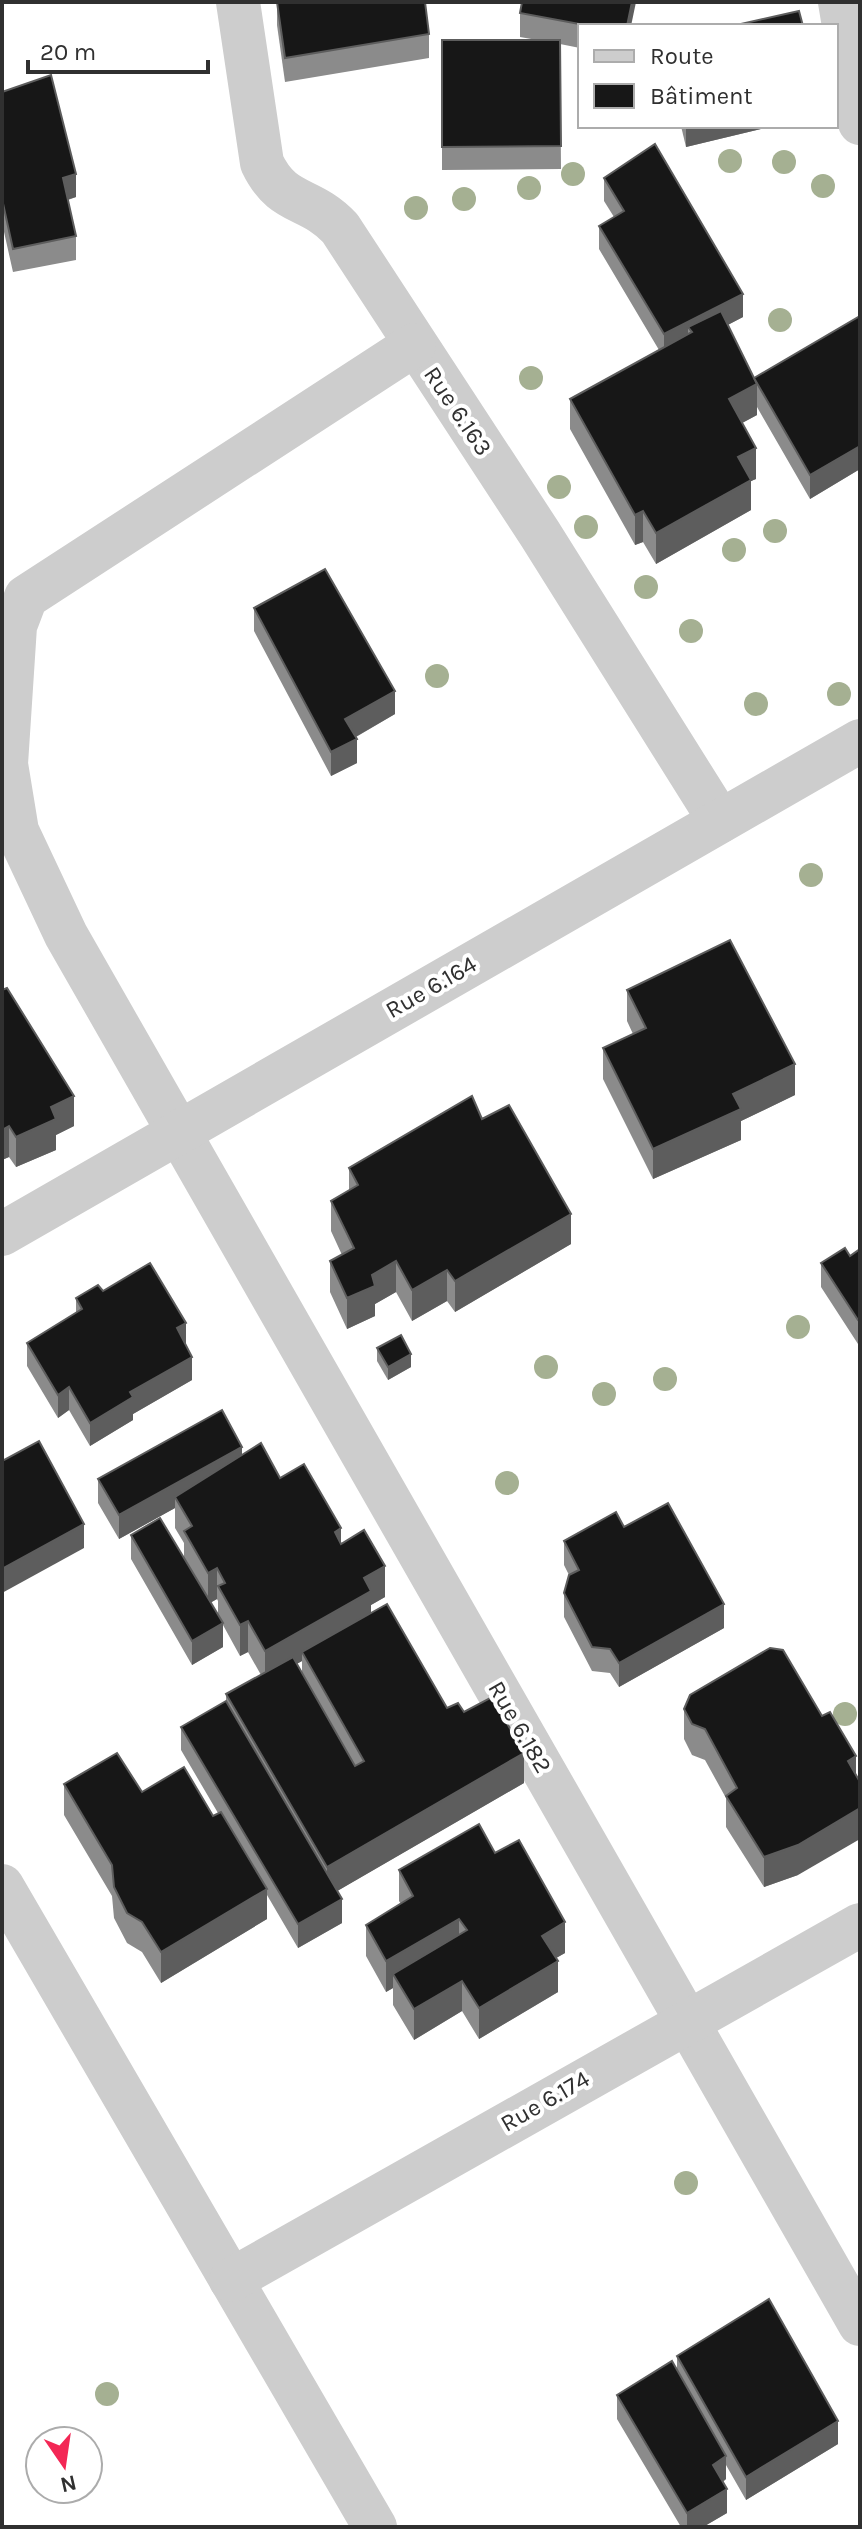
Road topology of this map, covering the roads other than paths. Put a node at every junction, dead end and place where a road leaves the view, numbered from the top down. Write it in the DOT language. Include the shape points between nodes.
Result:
graph roads {
  1 [pos="238,2"];
  2 [pos="840,2"];
  3 [pos="860,123"];
  4 [pos="414,345"];
  5 [pos="860,741"];
  6 [pos="720,821"];
  7 [pos="180,1130"];
  8 [pos="2,1234"];
  9 [pos="2,1886"];
  10 [pos="860,1925"];
  11 [pos="686,2020"];
  12 [pos="231,2280"];
  13 [pos="860,2324"];
  14 [pos="375,2527"];
  1 -- 4 [label="street, Rue 6.163" via="262,163 270,179 282,194 317,206 340,228"];
  2 -- 3 [label="street"];
  4 -- 6 [label="street, Rue 6.163"];
  4 -- 7 [label="street, Rue 6.182" via="26,597 18,612 5,747 17,831 66,935"];
  5 -- 6 [label="street, Rue 6.164"];
  6 -- 7 [label="street, Rue 6.164"];
  7 -- 8 [label="street, Rue 6.164"];
  7 -- 11 [label="street, Rue 6.182"];
  9 -- 12 [label="street"];
  10 -- 11 [label="street, Rue 6.174"];
  11 -- 12 [label="street, Rue 6.174"];
  11 -- 13 [label="street, Rue 6.182"];
  12 -- 14 [label="street"];
}
